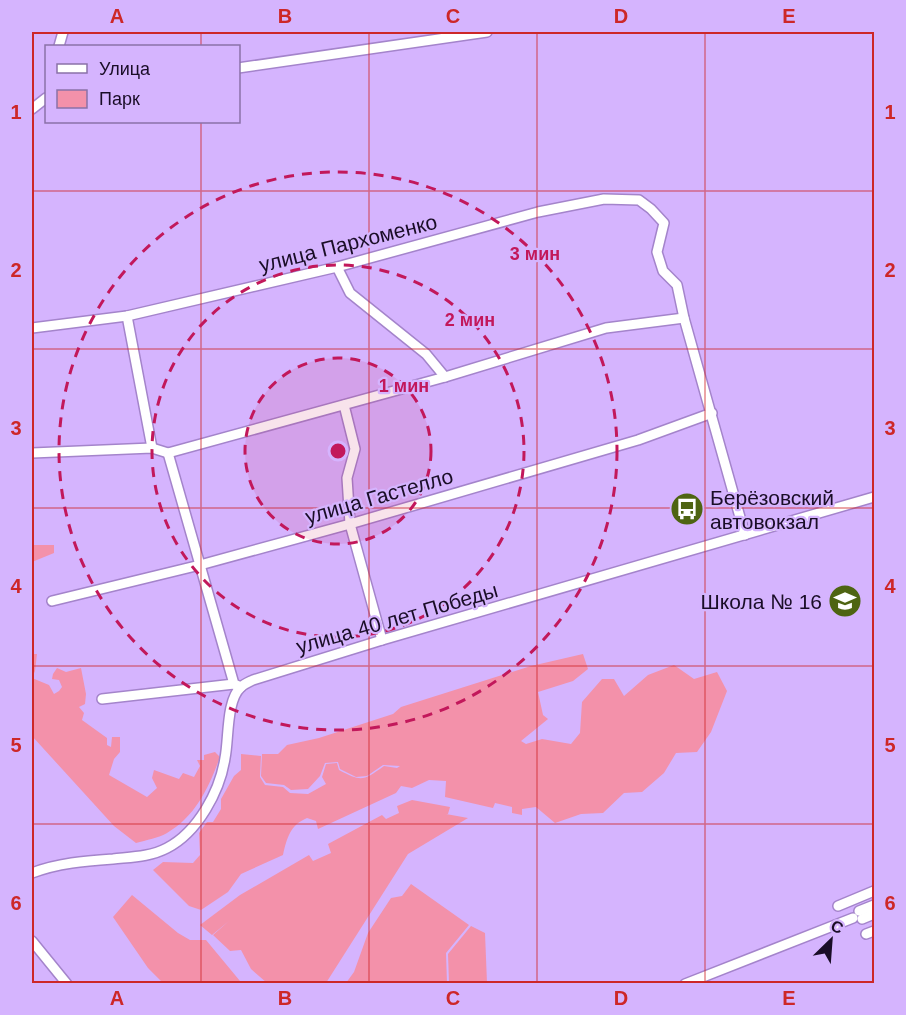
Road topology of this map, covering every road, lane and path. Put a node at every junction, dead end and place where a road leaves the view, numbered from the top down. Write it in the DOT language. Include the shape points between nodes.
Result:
graph roads {
  1 [pos="487,32"];
  2 [pos="240,68"];
  3 [pos="45,99"];
  4 [pos="32,109"];
  5 [pos="337,267"];
  6 [pos="127,316"];
  7 [pos="684,318"];
  8 [pos="32,328"];
  9 [pos="446,377"];
  10 [pos="344,405"];
  11 [pos="712,413"];
  12 [pos="152,448"];
  13 [pos="32,453"];
  14 [pos="168,453"];
  15 [pos="874,497"];
  16 [pos="350,524"];
  17 [pos="745,535"];
  18 [pos="200,565"];
  19 [pos="52,602"];
  20 [pos="382,640"];
  21 [pos="238,686"];
  22 [pos="102,699"];
  23 [pos="32,873"];
  24 [pos="874,891"];
  25 [pos="838,906"];
  26 [pos="874,906"];
  27 [pos="874,914"];
  28 [pos="858,916"];
  29 [pos="32,941"];
  30 [pos="67,984"];
  31 [pos="685,984"];
  1 -- 2 [label="street"];
  3 -- 4 [label="street"];
  5 -- 6 [label="street, улица Пархоменко"];
  5 -- 7 [label="street, улица Пархоменко" via="538,212 604,199 639,200 664,223 657,252 663,271 677,285"];
  5 -- 9 [label="street" via="350,293 426,354"];
  6 -- 8 [label="street, улица Пархоменко"];
  6 -- 12 [label="street"];
  7 -- 9 [label="street" via="606,328"];
  7 -- 11 [label="street"];
  9 -- 10 [label="street"];
  10 -- 14 [label="street"];
  10 -- 16 [label="street" via="355,449 347,478"];
  11 -- 16 [label="street, улица Гастелло" via="638,440"];
  11 -- 17 [label="street"];
  12 -- 13 [label="street"];
  12 -- 14 [label="street"];
  14 -- 18 [label="street"];
  15 -- 17 [label="street, улица 40 лет Победы"];
  16 -- 18 [label="street, улица Гастелло"];
  16 -- 20 [label="street"];
  17 -- 20 [label="street, улица 40 лет Победы"];
  18 -- 19 [label="street, улица Гастелло"];
  18 -- 21 [label="street"];
  20 -- 21 [label="street, улица 40 лет Победы"];
  21 -- 22 [label="street, улица 40 лет Победы"];
  21 -- 23 [label="street" via="216,789 188,832 168,848 147,856 55,865"];
  24 -- 25 [label="street"];
  26 -- 28 [label="street"];
  27 -- 28 [label="street"];
  28 -- 31 [label="street"];
  29 -- 30 [label="street"];
}
